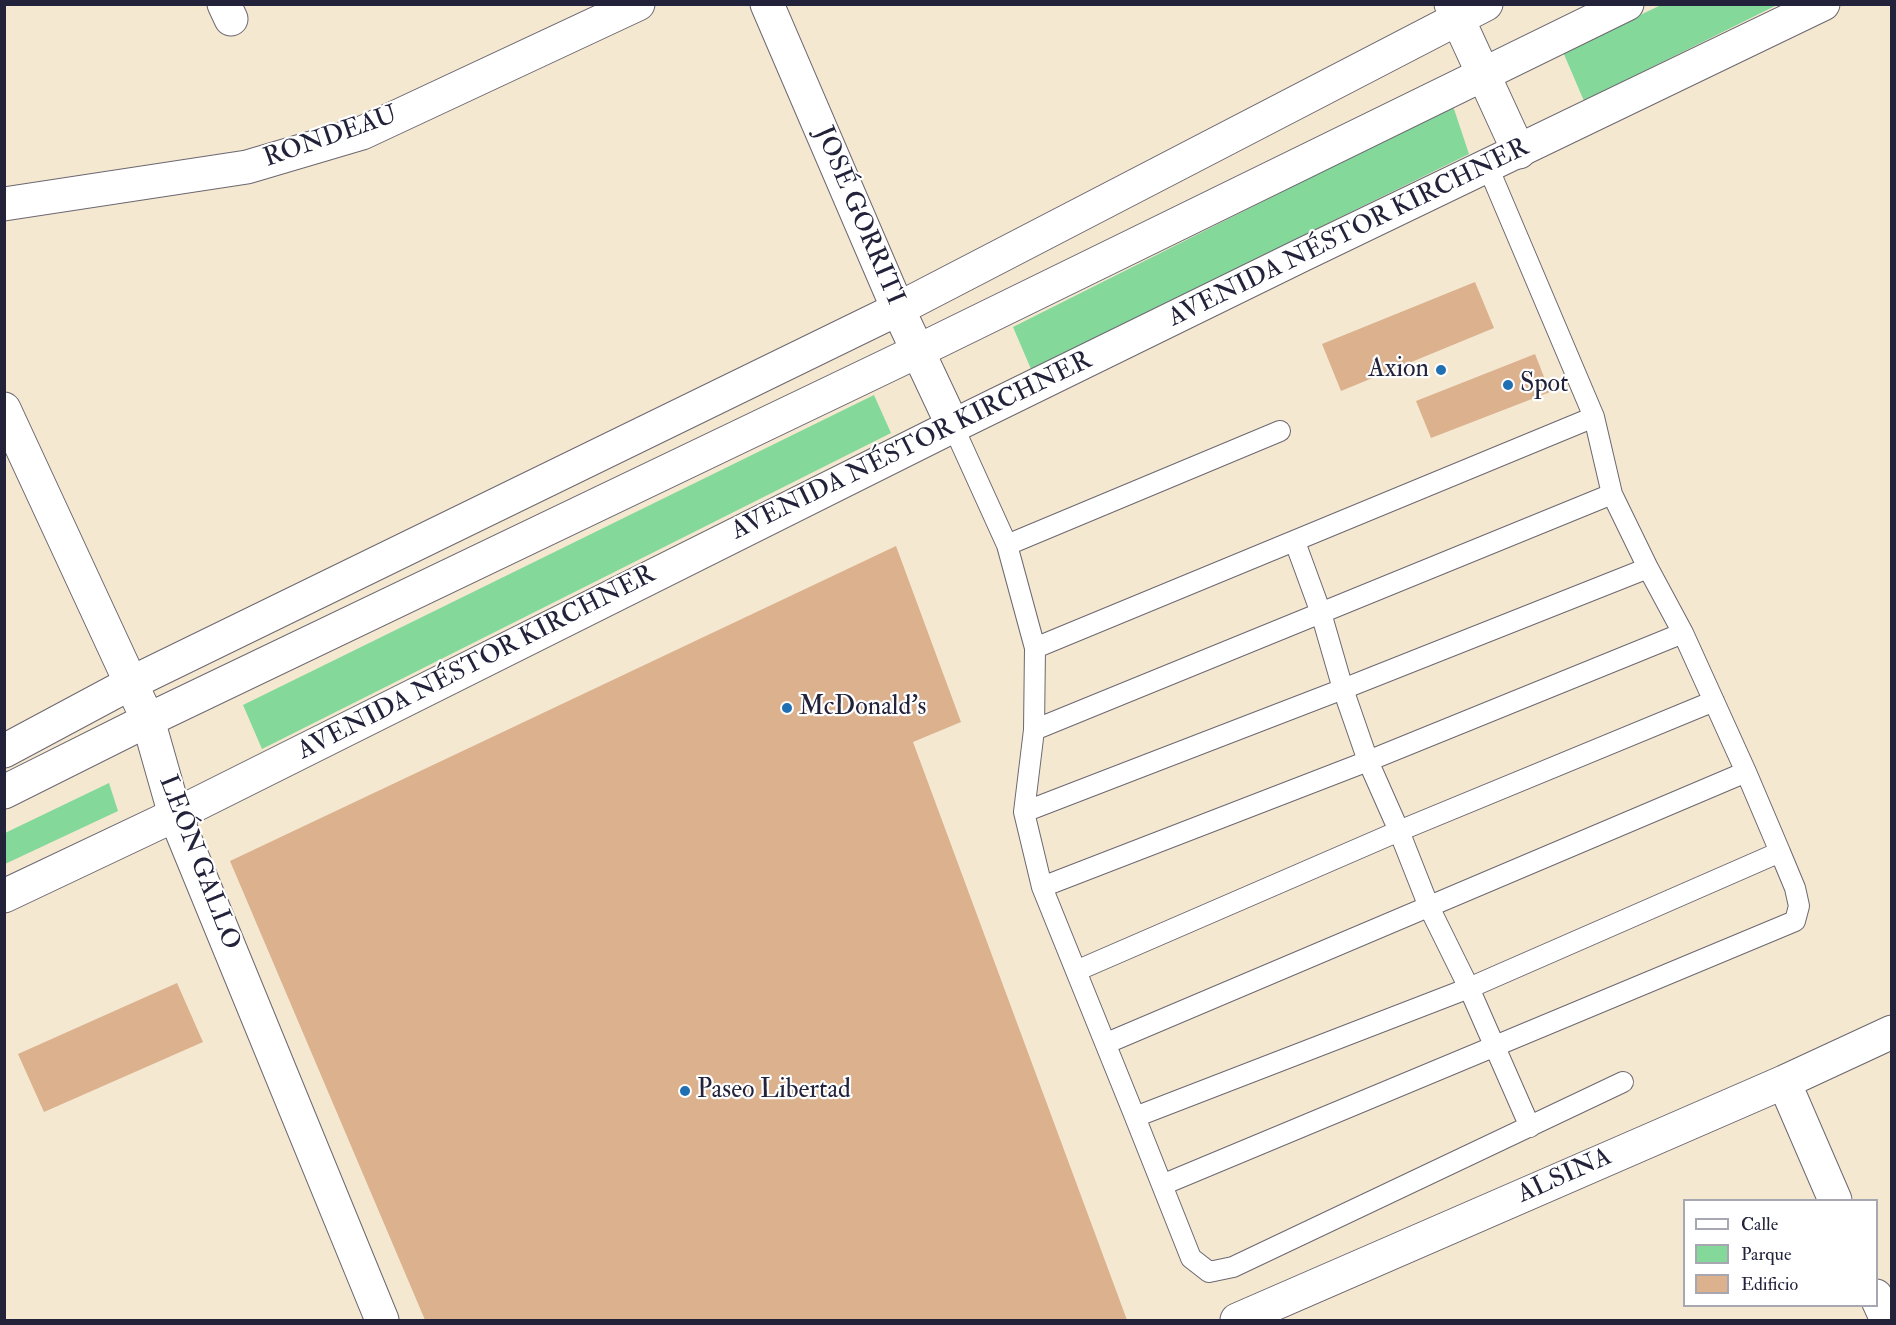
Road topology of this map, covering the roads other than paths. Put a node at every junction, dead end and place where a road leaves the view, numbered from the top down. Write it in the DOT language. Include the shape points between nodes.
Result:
graph roads {
  1 [pos="638,4"];
  2 [pos="767,4"];
  3 [pos="1627,4"];
  4 [pos="1823,4"];
  5 [pos="1465,9"];
  6 [pos="1484,74"];
  7 [pos="1519,152"];
  8 [pos="1488,166"];
  9 [pos="4,204"];
  10 [pos="898,309"];
  11 [pos="918,351"];
  12 [pos="4,409"];
  13 [pos="1594,417"];
  14 [pos="953,426"];
  15 [pos="1280,431"];
  16 [pos="1612,494"];
  17 [pos="1295,542"];
  18 [pos="1007,545"];
  19 [pos="1648,567"];
  20 [pos="1321,613"];
  21 [pos="1683,633"];
  22 [pos="1035,648"];
  23 [pos="131,683"];
  24 [pos="1343,689"];
  25 [pos="1714,701"];
  26 [pos="148,720"];
  27 [pos="1034,730"];
  28 [pos="4,751"];
  29 [pos="1368,761"];
  30 [pos="1746,772"];
  31 [pos="4,792"];
  32 [pos="1024,812"];
  33 [pos="175,815"];
  34 [pos="1399,831"];
  35 [pos="1780,852"];
  36 [pos="1042,887"];
  37 [pos="4,896"];
  38 [pos="1429,907"];
  39 [pos="1076,971"];
  40 [pos="1469,988"];
  41 [pos="1892,1032"];
  42 [pos="1107,1043"];
  43 [pos="1495,1046"];
  44 [pos="1623,1082"];
  45 [pos="1784,1082"];
  46 [pos="1135,1117"];
  47 [pos="1530,1127"];
  48 [pos="1162,1185"];
  49 [pos="1835,1199"];
  50 [pos="1878,1300"];
  51 [pos="382,1320"];
  52 [pos="1237,1320"];
  53 [pos="1887,1320"];
  1 -- 9 [label="main road, RONDEAU" via="362,133 247,167"];
  2 -- 10 [label="main road, JOSÉ GORRITI"];
  3 -- 6 [label="main road"];
  4 -- 7 [label="main road, AVENIDA NÉSTOR KIRCHNER"];
  5 -- 6 [label="main road"];
  5 -- 10 [label="main road"];
  6 -- 7 [label="main road"];
  6 -- 11 [label="main road"];
  7 -- 8 [label="main road, AVENIDA NÉSTOR KIRCHNER"];
  8 -- 13 [label="lane"];
  8 -- 14 [label="main road, AVENIDA NÉSTOR KIRCHNER"];
  10 -- 11 [label="main road, JOSÉ GORRITI"];
  10 -- 23 [label="main road"];
  11 -- 14 [label="main road, JOSÉ GORRITI"];
  11 -- 26 [label="main road"];
  12 -- 23 [label="main road, LEÓN GALLO"];
  13 -- 16 [label="lane"];
  13 -- 17 [label="lane"];
  14 -- 18 [label="lane"];
  14 -- 33 [label="main road, AVENIDA NÉSTOR KIRCHNER"];
  15 -- 18 [label="lane"];
  16 -- 19 [label="lane"];
  16 -- 20 [label="lane"];
  17 -- 20 [label="lane"];
  17 -- 22 [label="lane"];
  18 -- 22 [label="lane"];
  19 -- 21 [label="lane"];
  19 -- 24 [label="lane"];
  20 -- 24 [label="lane"];
  20 -- 27 [label="lane"];
  21 -- 25 [label="lane"];
  21 -- 29 [label="lane"];
  22 -- 27 [label="lane"];
  23 -- 26 [label="main road, LEÓN GALLO"];
  23 -- 28 [label="main road"];
  24 -- 29 [label="lane"];
  24 -- 32 [label="lane"];
  25 -- 30 [label="lane"];
  25 -- 34 [label="lane"];
  26 -- 31 [label="main road"];
  26 -- 33 [label="main road, LEÓN GALLO"];
  27 -- 32 [label="lane"];
  29 -- 34 [label="lane"];
  29 -- 36 [label="lane"];
  30 -- 35 [label="lane"];
  30 -- 38 [label="lane"];
  32 -- 36 [label="lane"];
  33 -- 37 [label="main road, AVENIDA NÉSTOR KIRCHNER"];
  33 -- 51 [label="main road, LEÓN GALLO"];
  34 -- 38 [label="lane"];
  34 -- 39 [label="lane"];
  35 -- 40 [label="lane"];
  35 -- 43 [label="lane" via="1799,906 1795,921"];
  36 -- 39 [label="lane"];
  38 -- 40 [label="lane"];
  38 -- 42 [label="lane"];
  39 -- 42 [label="lane"];
  40 -- 43 [label="lane"];
  40 -- 46 [label="lane"];
  41 -- 45 [label="main road, ALSINA"];
  42 -- 46 [label="lane"];
  43 -- 47 [label="lane"];
  43 -- 48 [label="lane"];
  44 -- 47 [label="lane"];
  45 -- 49 [label="main road"];
  45 -- 52 [label="main road, ALSINA"];
  46 -- 48 [label="lane"];
  47 -- 48 [label="lane" via="1233,1267 1209,1272 1191,1258"];
  50 -- 53 [label="main road"];
}
